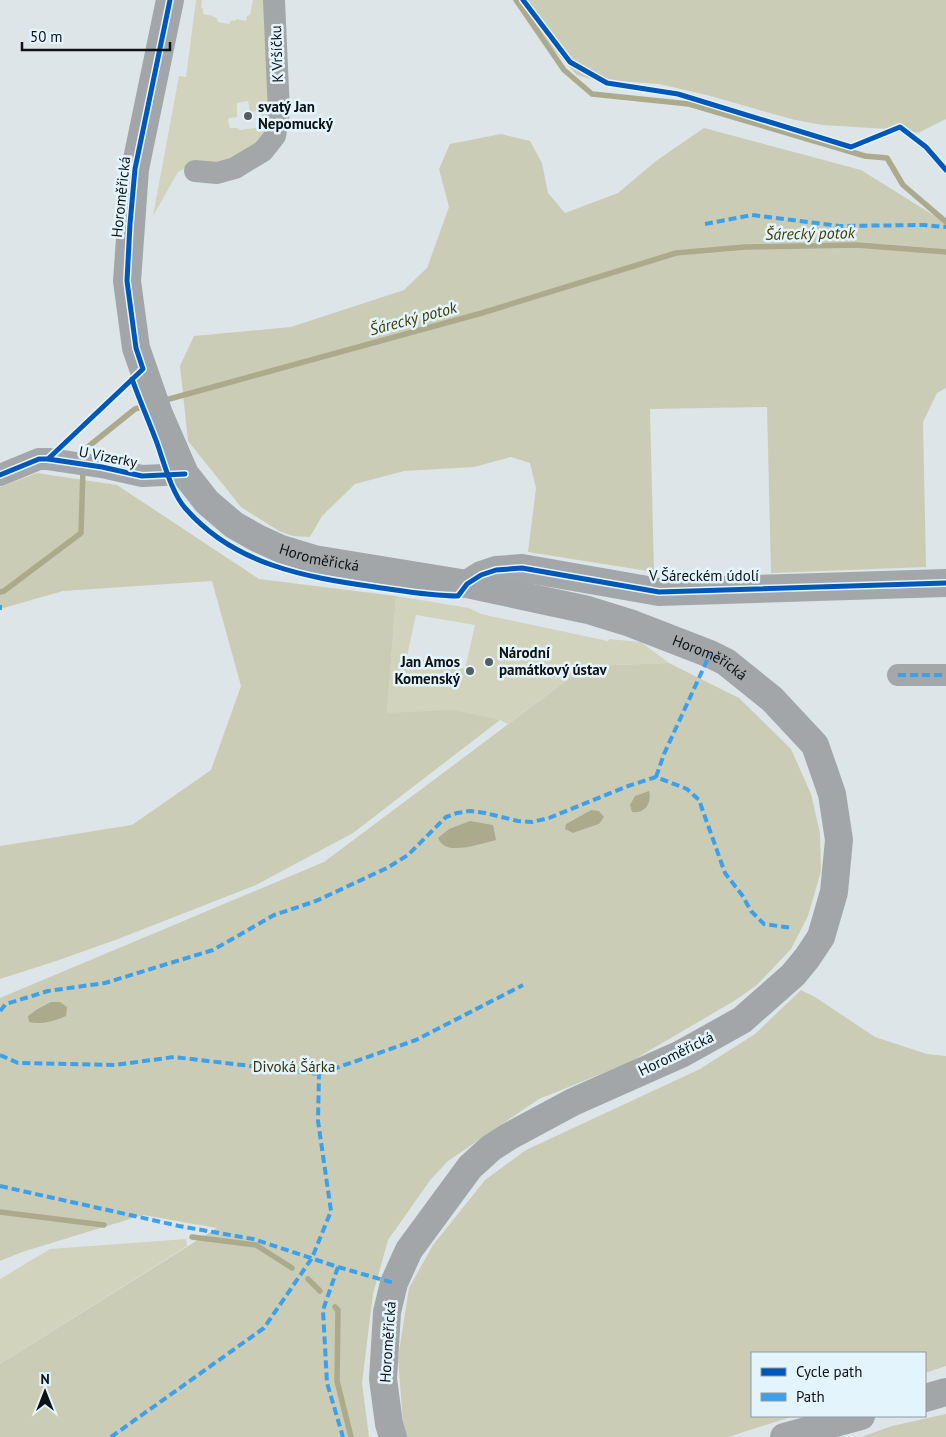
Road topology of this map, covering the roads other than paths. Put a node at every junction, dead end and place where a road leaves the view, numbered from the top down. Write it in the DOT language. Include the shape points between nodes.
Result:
graph roads {
  1 [pos="170,0"];
  2 [pos="274,0"];
  3 [pos="195,171"];
  4 [pos="185,474"];
  5 [pos="0,475"];
  6 [pos="946,583"];
  7 [pos="467,584"];
  8 [pos="898,675"];
  9 [pos="946,675"];
  10 [pos="946,1392"];
  11 [pos="926,1398"];
  12 [pos="857,1417"];
  13 [pos="393,1437"];
  14 [pos="784,1437"];
  1 -- 4 [label="main road, Horoměřická" via="135,169 127,281 136,348"];
  2 -- 3 [label="street, K Vršíčku" via="279,112 275,136 263,150 235,168 217,173"];
  4 -- 5 [label="street, U Vizerky" via="142,476 39,459"];
  4 -- 7 [label="main road, Horoměřická" via="207,502 234,525 281,549 314,559"];
  6 -- 7 [label="street, V Šáreckém údolí" via="660,592 522,568 496,570"];
  7 -- 13 [label="main road, Horoměřická" via="603,614 726,662 772,699 815,745 832,794 838,853 834,892 821,937 793,976 742,1020 681,1054 574,1102 508,1137 470,1167 409,1250 394,1283 387,1312 383,1379"];
  8 -- 9 [label="street"];
  10 -- 11 [label="main road"];
  12 -- 14 [label="main road"];
}
